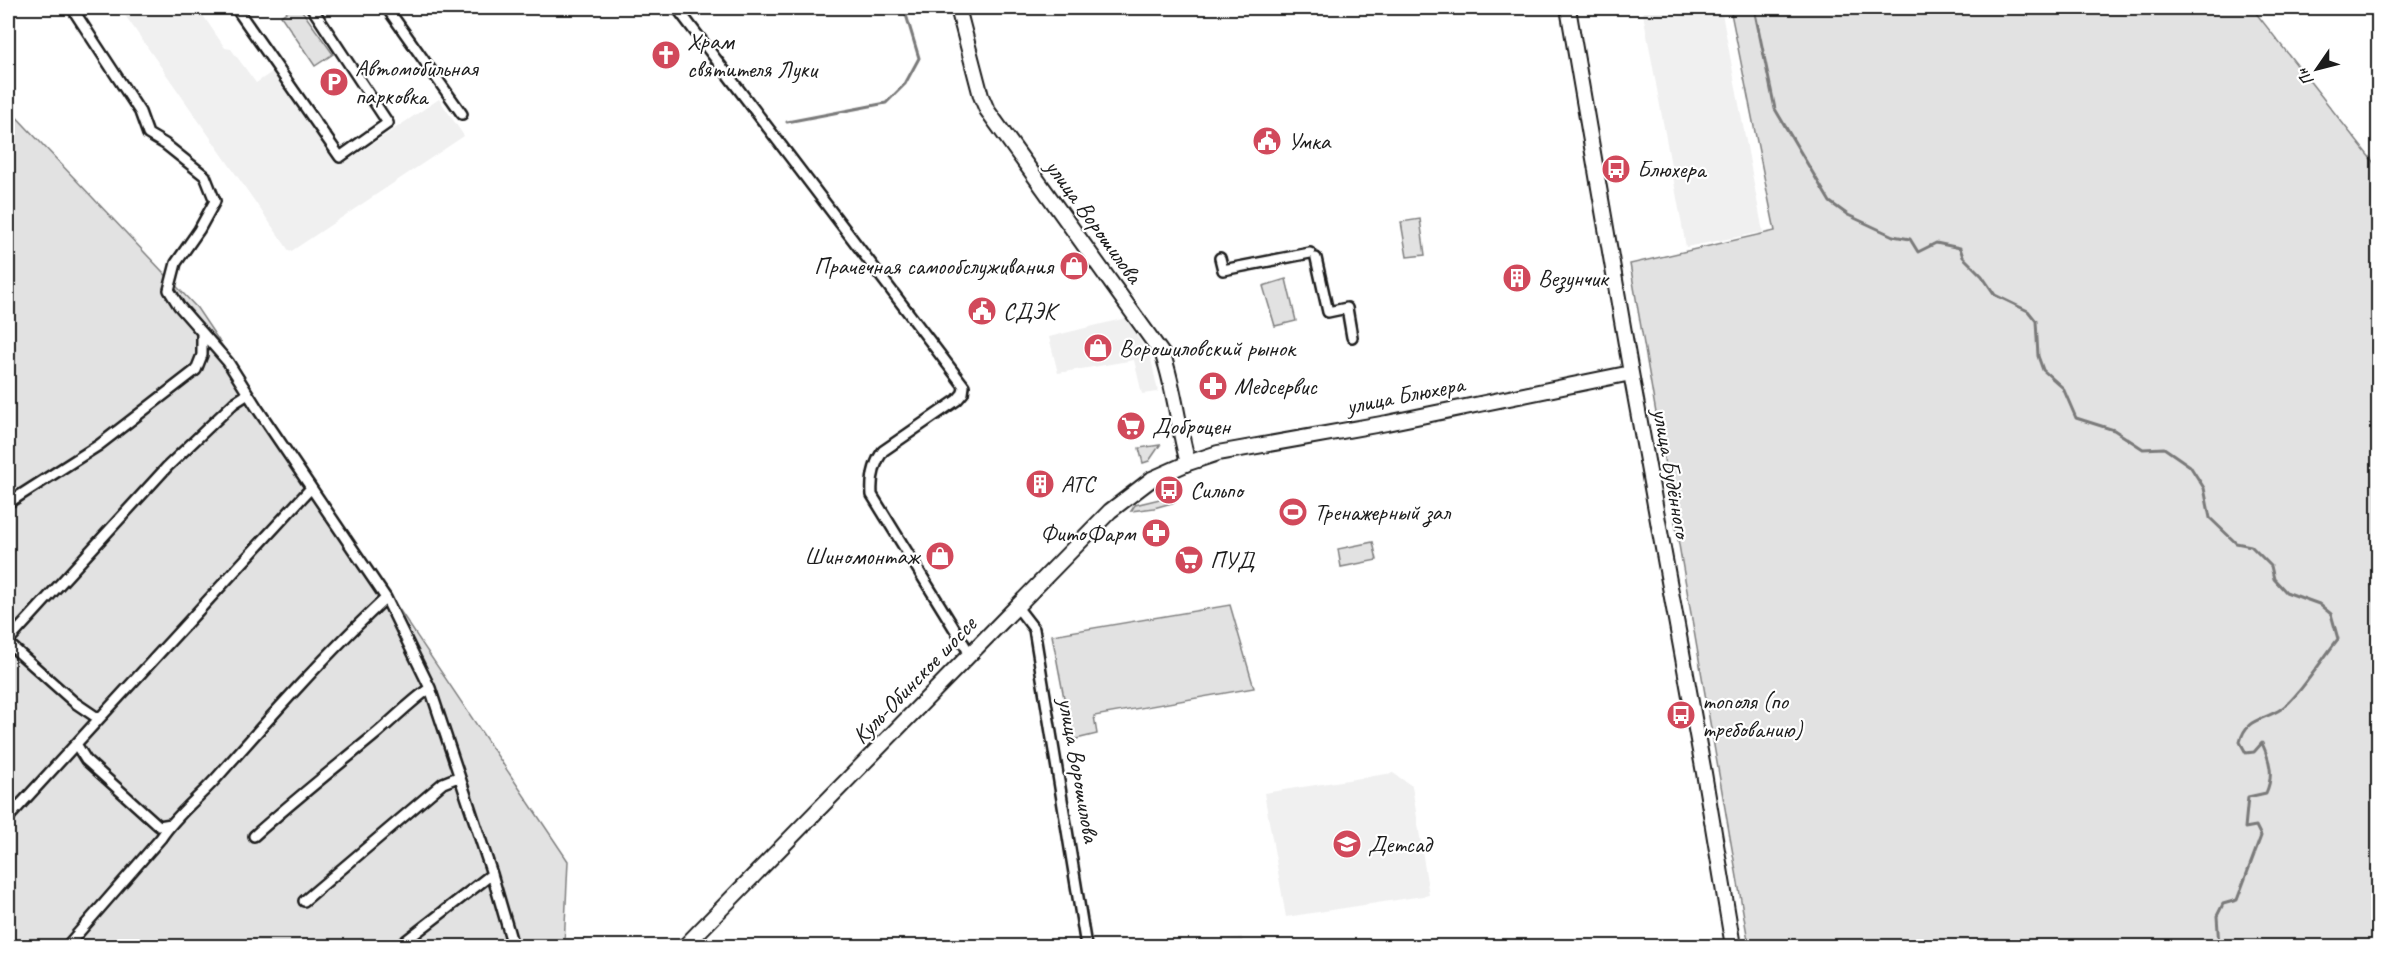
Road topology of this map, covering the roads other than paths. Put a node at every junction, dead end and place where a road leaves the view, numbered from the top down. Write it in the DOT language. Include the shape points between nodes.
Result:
graph roads {
  1 [pos="72,8"];
  2 [pos="236,8"];
  3 [pos="312,8"];
  4 [pos="387,8"];
  5 [pos="677,8"];
  6 [pos="958,8"];
  7 [pos="1568,8"];
  8 [pos="462,114"];
  9 [pos="1220,258"];
  10 [pos="202,333"];
  11 [pos="1352,337"];
  12 [pos="1631,373"];
  13 [pos="248,394"];
  14 [pos="1188,463"];
  15 [pos="311,488"];
  16 [pos="8,503"];
  17 [pos="386,598"];
  18 [pos="1017,607"];
  19 [pos="8,642"];
  20 [pos="970,654"];
  21 [pos="429,688"];
  22 [pos="99,719"];
  23 [pos="76,744"];
  24 [pos="458,777"];
  25 [pos="8,818"];
  26 [pos="171,824"];
  27 [pos="254,836"];
  28 [pos="492,874"];
  29 [pos="304,901"];
  30 [pos="67,946"];
  31 [pos="399,946"];
  32 [pos="513,946"];
  33 [pos="685,946"];
  34 [pos="1086,946"];
  35 [pos="1733,946"];
  1 -- 10 [label="street" via="140,112 148,134 205,176 212,193 215,201 176,263 169,290"];
  2 -- 3 [label="street" via="340,157 388,123"];
  4 -- 8 [label="street"];
  5 -- 20 [label="street" via="964,386 957,400 883,451 872,485 875,502"];
  6 -- 14 [label="main road, улица Ворошилова" via="987,110 1164,355"];
  7 -- 12 [label="main road, улица Будённого"];
  9 -- 11 [label="street" via="1223,270 1313,256 1328,312 1347,308"];
  10 -- 13 [label="street" via="228,362"];
  10 -- 16 [label="street" via="202,355 196,370 99,445"];
  12 -- 14 [label="main road, улица Блюхера" via="1218,453"];
  12 -- 35 [label="main road, улица Будённого"];
  13 -- 15 [label="street"];
  13 -- 19 [label="street" via="166,467"];
  14 -- 18 [label="main road, Куль-Обинское шоссе" via="1152,479 1110,511"];
  15 -- 17 [label="street"];
  15 -- 22 [label="street"];
  17 -- 21 [label="street"];
  17 -- 26 [label="street"];
  18 -- 20 [label="main road, Куль-Обинское шоссе"];
  18 -- 34 [label="street, улица Ворошилова" via="1034,629"];
  19 -- 22 [label="street" via="74,702"];
  20 -- 33 [label="main road, Куль-Обинское шоссе"];
  21 -- 24 [label="street"];
  21 -- 27 [label="street"];
  22 -- 23 [label="street"];
  23 -- 25 [label="street"];
  23 -- 26 [label="street" via="86,760 159,826"];
  24 -- 28 [label="street"];
  24 -- 29 [label="street" via="443,783"];
  26 -- 30 [label="street"];
  28 -- 31 [label="street"];
  28 -- 32 [label="street"];
}
